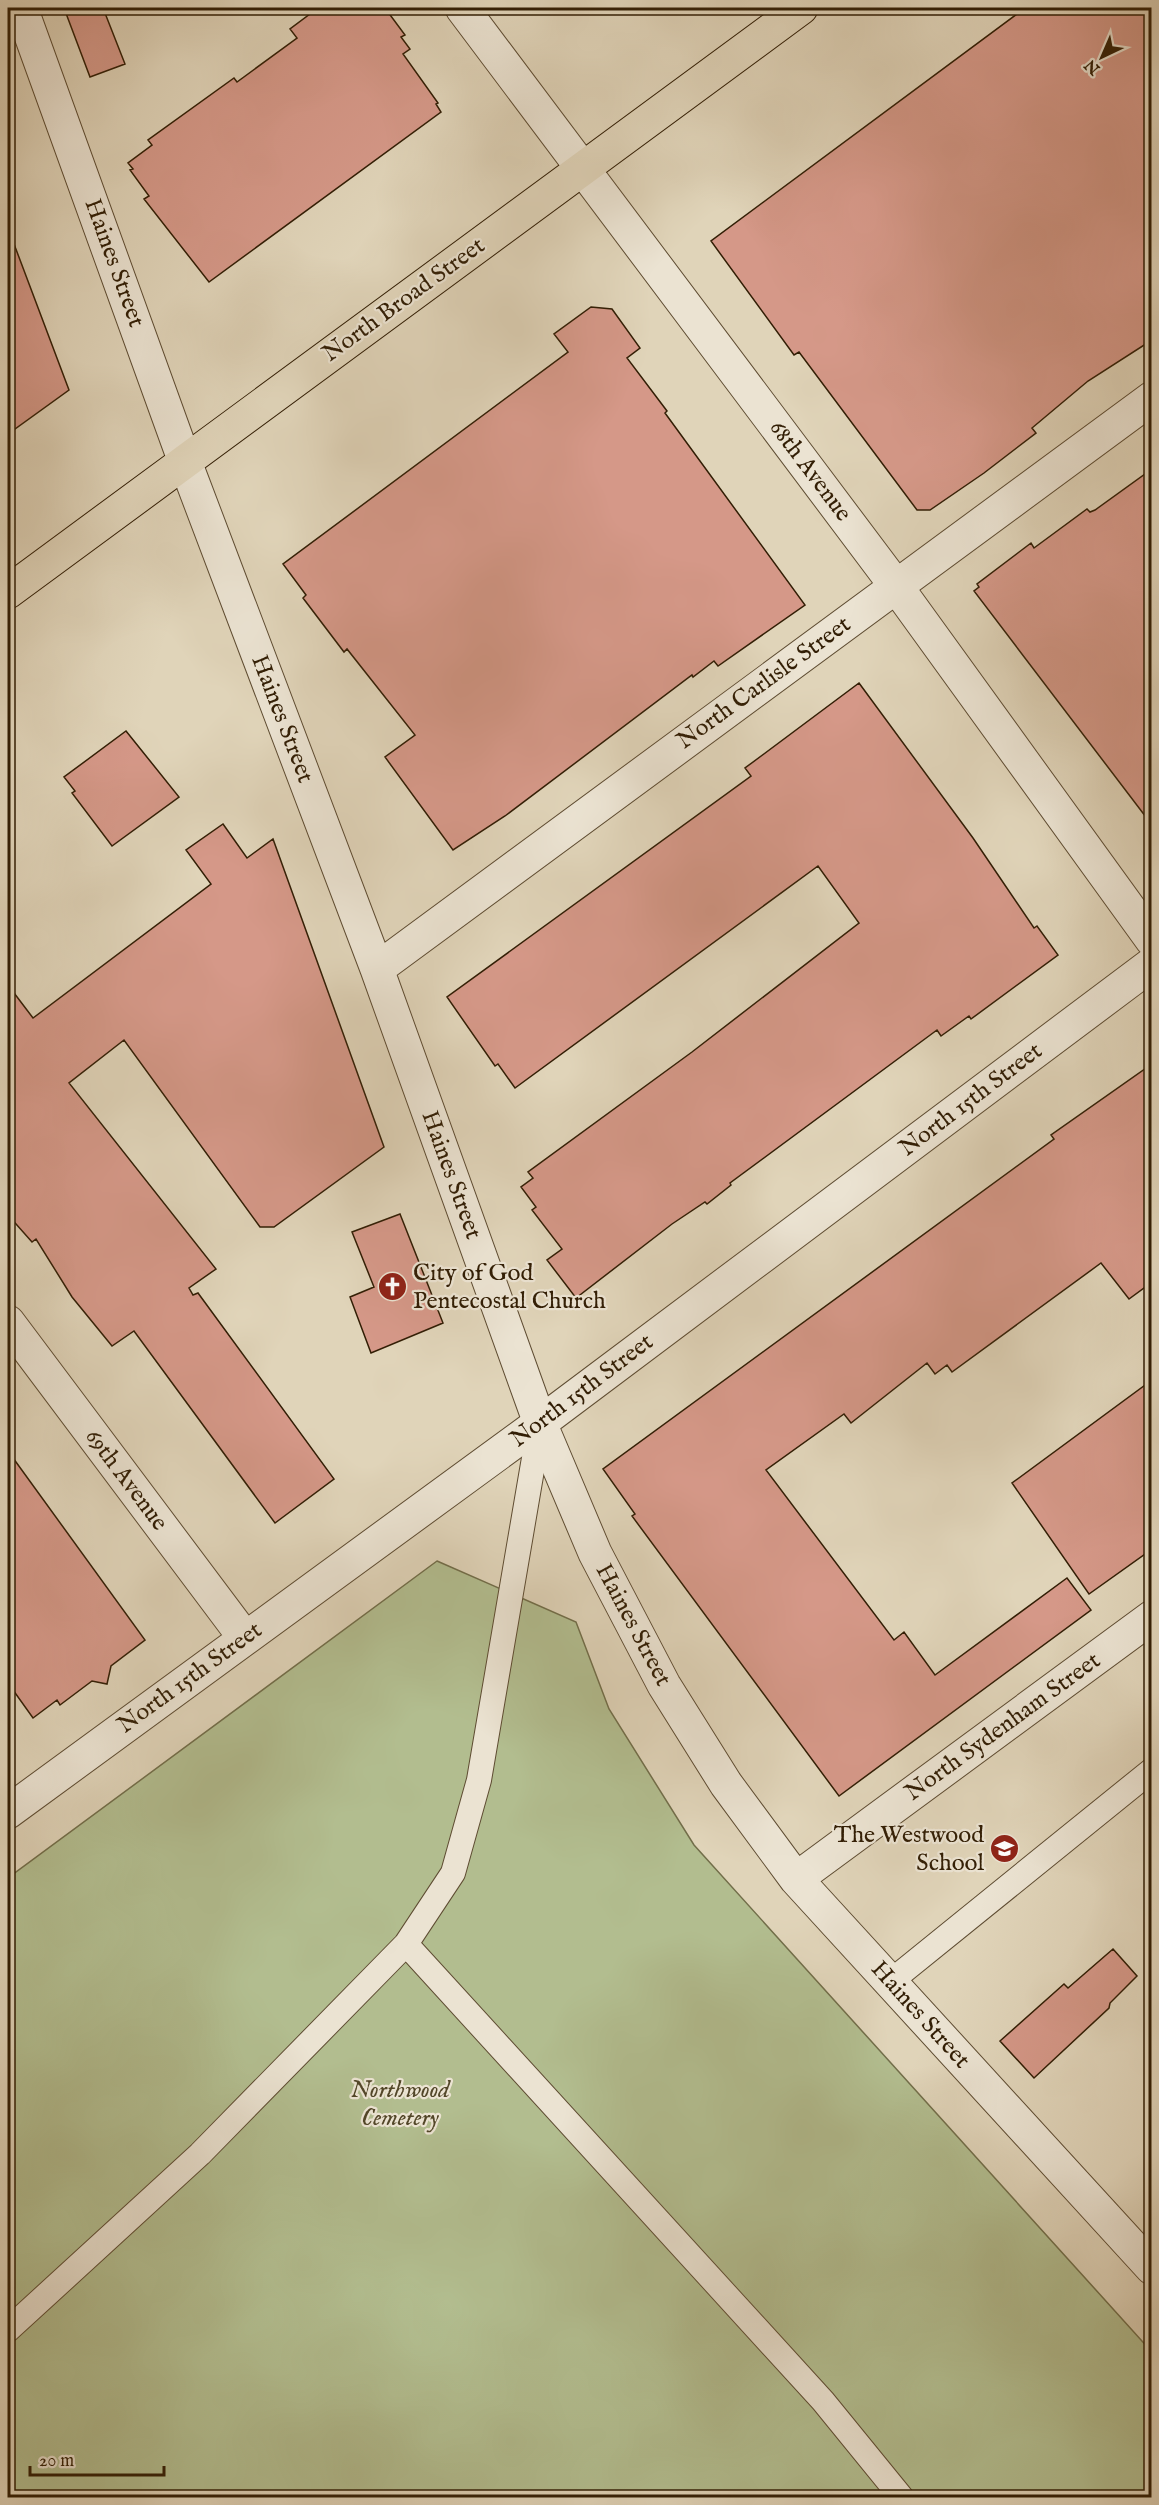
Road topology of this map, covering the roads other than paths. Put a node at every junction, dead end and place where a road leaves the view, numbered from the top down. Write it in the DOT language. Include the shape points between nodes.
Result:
graph roads {
  1 [pos="21,8"];
  2 [pos="462,8"];
  3 [pos="801,8"];
  4 [pos="584,168"];
  5 [pos="1152,398"];
  6 [pos="185,462"];
  7 [pos="896,586"];
  8 [pos="8,592"];
  9 [pos="1152,940"];
  10 [pos="1152,964"];
  11 [pos="377,969"];
  12 [pos="8,1322"];
  13 [pos="540,1423"];
  14 [pos="1152,1617"];
  15 [pos="245,1638"];
  16 [pos="1152,1770"];
  17 [pos="8,1812"];
  18 [pos="796,1879"];
  19 [pos="406,1944"];
  20 [pos="890,1982"];
  21 [pos="1152,2268"];
  22 [pos="8,2330"];
  23 [pos="902,2498"];
  1 -- 6 [label="street, Haines Street"];
  2 -- 4 [label="street, 68th Avenue"];
  3 -- 4 [label="main road, North Broad Street"];
  4 -- 6 [label="main road, North Broad Street"];
  4 -- 7 [label="street, 68th Avenue"];
  5 -- 7 [label="street, North Carlisle Street"];
  6 -- 8 [label="main road, North Broad Street"];
  6 -- 11 [label="street, Haines Street"];
  7 -- 9 [label="street, 68th Avenue"];
  7 -- 11 [label="street, North Carlisle Street"];
  10 -- 13 [label="street, North 15th Street"];
  11 -- 13 [label="street, Haines Street"];
  12 -- 15 [label="street, 69th Avenue"];
  13 -- 15 [label="street, North 15th Street"];
  13 -- 18 [label="street, Haines Street" via="595,1553 664,1685 726,1784"];
  13 -- 19 [label="lane" via="479,1780 453,1873"];
  14 -- 18 [label="street, North Sydenham Street"];
  15 -- 17 [label="street, North 15th Street"];
  16 -- 20 [label="lane"];
  18 -- 20 [label="street, Haines Street"];
  19 -- 22 [label="lane" via="201,2154"];
  19 -- 23 [label="lane" via="824,2401"];
  20 -- 21 [label="street, Haines Street"];
}
